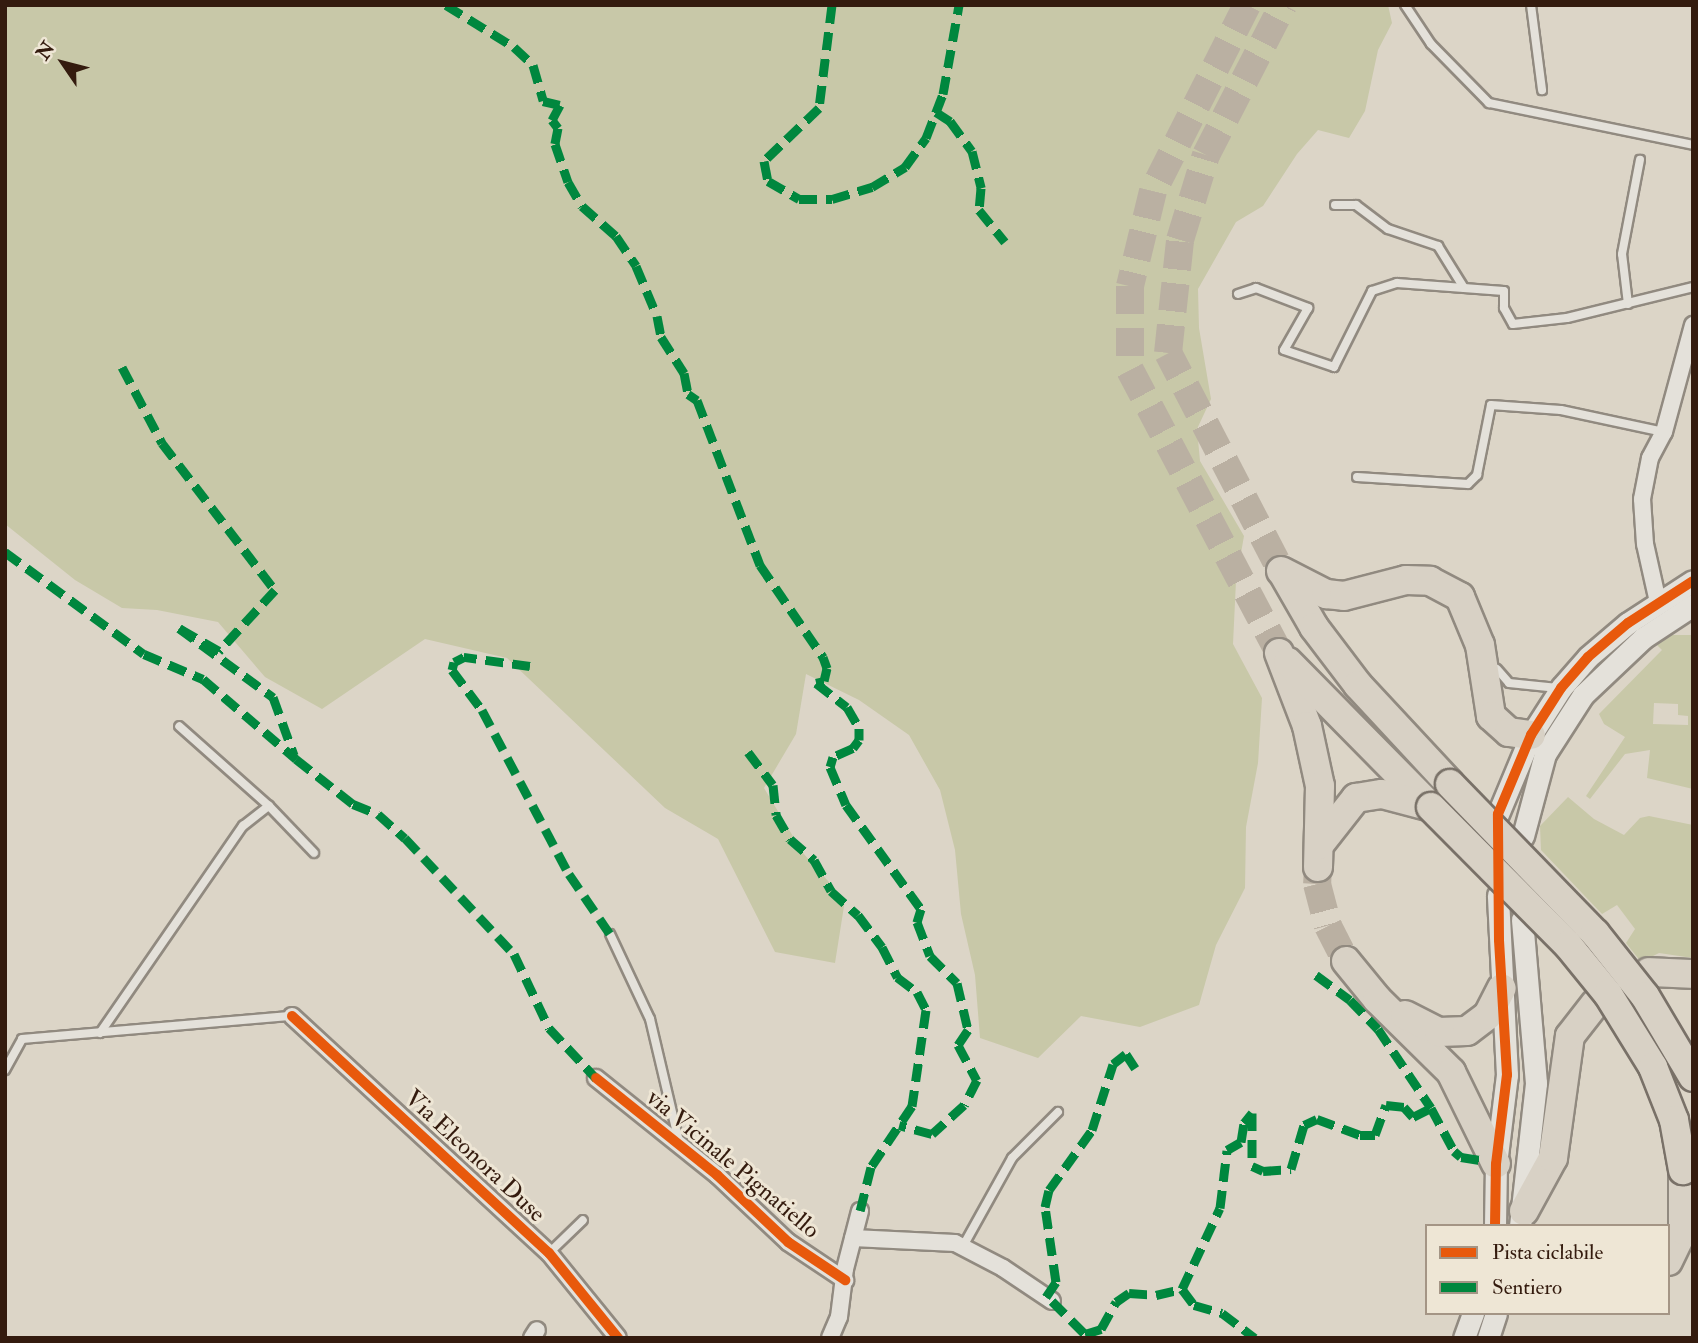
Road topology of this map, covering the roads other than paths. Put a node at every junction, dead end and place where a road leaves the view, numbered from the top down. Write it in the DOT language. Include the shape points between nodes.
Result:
graph roads {
  1 [pos="1405,5"];
  2 [pos="1531,5"];
  3 [pos="1542,90"];
  4 [pos="1693,145"];
  5 [pos="1640,160"];
  6 [pos="1335,205"];
  7 [pos="1464,288"];
  8 [pos="1693,288"];
  9 [pos="1238,293"];
  10 [pos="1628,304"];
  11 [pos="1693,325"];
  12 [pos="1664,432"];
  13 [pos="1357,477"];
  14 [pos="1693,582"];
  15 [pos="1658,602"];
  16 [pos="1693,605"];
  17 [pos="1497,670"];
  18 [pos="1561,688"];
  19 [pos="179,726"];
  20 [pos="1531,735"];
  21 [pos="269,806"];
  22 [pos="1431,807"];
  23 [pos="1498,814"];
  24 [pos="1523,836"];
  25 [pos="314,853"];
  26 [pos="1499,895"];
  27 [pos="1522,920"];
  28 [pos="610,934"];
  29 [pos="1346,961"];
  30 [pos="1649,972"];
  31 [pos="1693,974"];
  32 [pos="1502,988"];
  33 [pos="1377,999"];
  34 [pos="1595,1004"];
  35 [pos="292,1016"];
  36 [pos="100,1032"];
  37 [pos="5,1070"];
  38 [pos="1693,1077"];
  39 [pos="596,1078"];
  40 [pos="1058,1112"];
  41 [pos="680,1145"];
  42 [pos="1496,1164"];
  43 [pos="860,1211"];
  44 [pos="583,1220"];
  45 [pos="1528,1221"];
  46 [pos="1495,1224"];
  47 [pos="853,1238"];
  48 [pos="962,1248"];
  49 [pos="549,1253"];
  50 [pos="1670,1257"];
  51 [pos="845,1280"];
  52 [pos="1052,1301"];
  53 [pos="1472,1315"];
  54 [pos="1495,1315"];
  55 [pos="618,1338"];
  56 [pos="830,1338"];
  57 [pos="1464,1338"];
  58 [pos="1488,1338"];
  1 -- 4 [label="lane" via="1431,44 1489,103"];
  2 -- 3 [label="lane"];
  5 -- 10 [label="lane" via="1622,254"];
  6 -- 7 [label="lane" via="1356,205 1388,229 1438,246"];
  7 -- 9 [label="lane" via="1397,283 1372,290 1335,367 1284,350 1308,308 1264,289"];
  7 -- 10 [label="lane" via="1504,291 1503,308 1513,324"];
  8 -- 10 [label="lane"];
  11 -- 12 [label="street"];
  12 -- 13 [label="lane" via="1560,410 1491,405 1477,475 1468,484"];
  12 -- 15 [label="street" via="1650,458 1642,499 1645,544"];
  14 -- 15 [label="street"];
  15 -- 18 [label="street" via="1588,657"];
  16 -- 24 [label="street" via="1643,638 1583,695 1545,754"];
  17 -- 18 [label="lane" via="1509,683"];
  18 -- 20 [label="street"];
  19 -- 21 [label="lane"];
  20 -- 23 [label="street"];
  20 -- 38 [label="highway, bridge" via="1509,732 1490,716 1480,645 1460,597 1430,581 1406,580 1344,596 1326,594 1278,566 1314,627 1358,685 1595,933 1645,996"];
  21 -- 25 [label="lane"];
  21 -- 36 [label="lane" via="243,826"];
  22 -- 22 [label="highway" via="1279,653 1307,726 1320,786 1318,856 1356,798 1382,794"];
  22 -- 50 [label="highway, bridge" via="1568,945 1608,994 1653,1067 1674,1120 1683,1170 1683,1230"];
  26 -- 32 [label="street"];
  27 -- 45 [label="street" via="1536,1083"];
  28 -- 41 [label="lane" via="650,1019"];
  29 -- 33 [label="highway"];
  30 -- 31 [label="highway"];
  32 -- 33 [label="highway" via="1478,1025 1453,1033 1426,1027"];
  32 -- 42 [label="street" via="1507,1075"];
  33 -- 42 [label="highway" via="1451,1072"];
  34 -- 45 [label="highway" via="1574,1026 1565,1055 1553,1158"];
  35 -- 36 [label="lane"];
  35 -- 49 [label="street, Via Eleonora Duse"];
  36 -- 37 [label="lane" via="22,1039"];
  39 -- 41 [label="street, via Vicinale Pignatiello"];
  40 -- 48 [label="lane" via="1012,1158"];
  41 -- 51 [label="street, via Vicinale Pignatiello" via="788,1242"];
  42 -- 46 [label="street"];
  43 -- 47 [label="street, via Vicinale Pignatiello"];
  44 -- 49 [label="lane"];
  47 -- 48 [label="street" via="934,1240"];
  47 -- 51 [label="street, via Vicinale Pignatiello"];
  48 -- 52 [label="street" via="1003,1268"];
  49 -- 55 [label="street, Via Eleonora Duse"];
  51 -- 56 [label="street, via Vicinale Pignatiello"];
  53 -- 57 [label="street"];
  54 -- 58 [label="street"];
}
